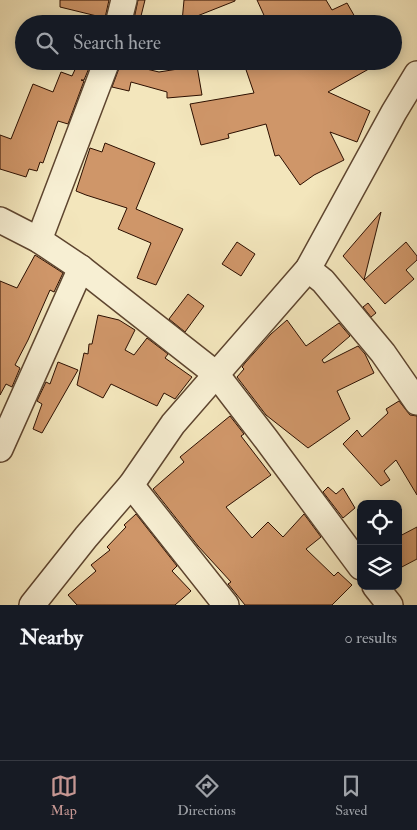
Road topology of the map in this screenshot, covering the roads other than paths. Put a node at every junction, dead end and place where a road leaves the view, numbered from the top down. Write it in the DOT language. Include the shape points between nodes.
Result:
graph roads {
  1 [pos="124,0"];
  2 [pos="120,15"];
  3 [pos="104,70"];
  4 [pos="417,74"];
  5 [pos="0,220"];
  6 [pos="39,240"];
  7 [pos="81,268"];
  8 [pos="308,269"];
  9 [pos="216,374"];
  10 [pos="417,402"];
  11 [pos="0,449"];
  12 [pos="131,485"];
  13 [pos="357,562"];
  14 [pos="378,590"];
  15 [pos="42,601"];
  16 [pos="226,605"];
  17 [pos="390,605"];
  1 -- 2 [label="street"];
  3 -- 6 [label="street"];
  4 -- 8 [label="street"];
  5 -- 6 [label="street"];
  6 -- 7 [label="street"];
  7 -- 9 [label="street"];
  7 -- 11 [label="street"];
  8 -- 9 [label="street"];
  8 -- 10 [label="street" via="323,280 384,353"];
  9 -- 12 [label="street" via="173,424"];
  9 -- 13 [label="street"];
  12 -- 15 [label="street"];
  12 -- 16 [label="street"];
  14 -- 17 [label="street"];
}
